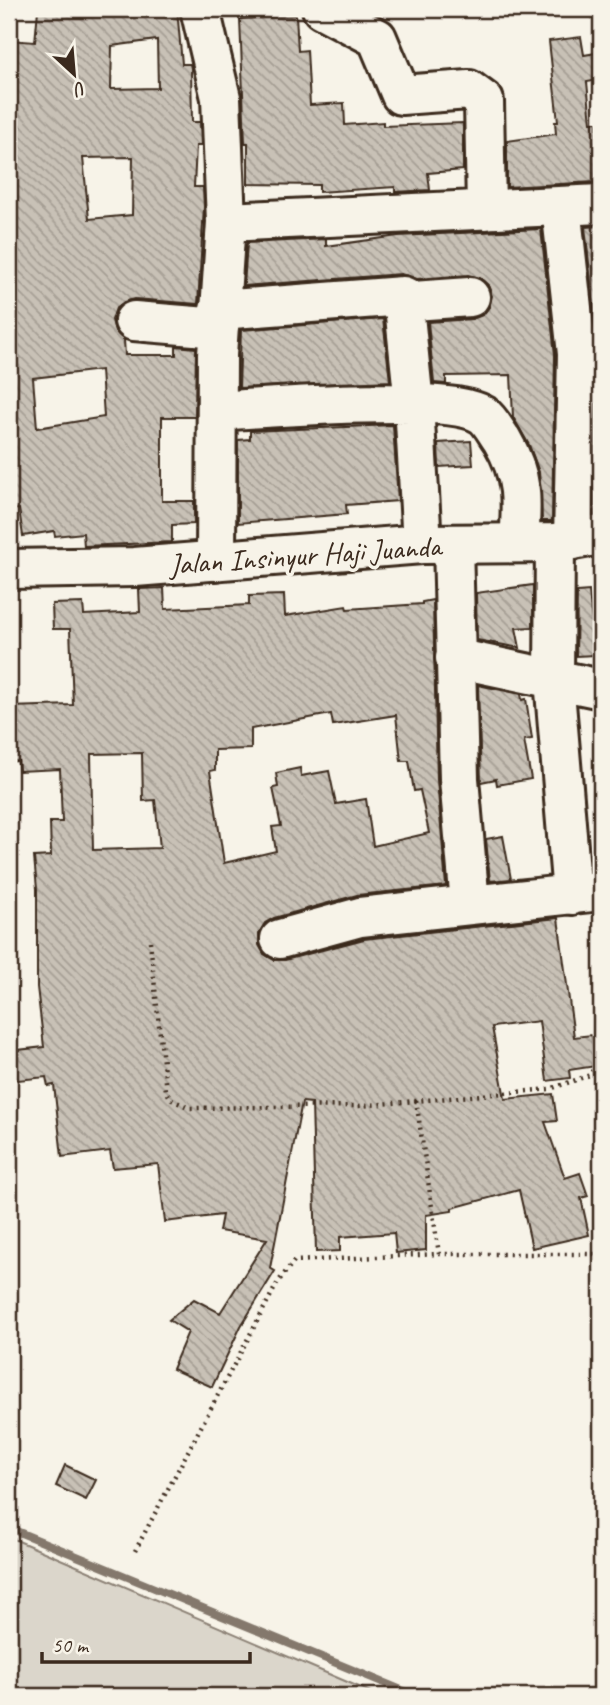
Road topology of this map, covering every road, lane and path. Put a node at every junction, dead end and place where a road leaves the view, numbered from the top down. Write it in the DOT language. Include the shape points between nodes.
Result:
graph roads {
  1 [pos="210,9"];
  2 [pos="323,9"];
  3 [pos="378,24"];
  4 [pos="601,204"];
  5 [pos="561,206"];
  6 [pos="486,210"];
  7 [pos="226,222"];
  8 [pos="403,296"];
  9 [pos="470,297"];
  10 [pos="219,319"];
  11 [pos="134,321"];
  12 [pos="414,404"];
  13 [pos="217,411"];
  14 [pos="575,538"];
  15 [pos="438,544"];
  16 [pos="216,561"];
  17 [pos="9,569"];
  18 [pos="455,658"];
  19 [pos="554,679"];
  20 [pos="601,689"];
  21 [pos="587,893"];
  22 [pos="470,904"];
  23 [pos="280,939"];
  24 [pos="150,941"];
  25 [pos="601,1056"];
  26 [pos="416,1100"];
  27 [pos="439,1254"];
  28 [pos="601,1254"];
  29 [pos="135,1551"];
  1 -- 7 [label="street" via="221,98"];
  2 -- 3 [label="street"];
  3 -- 6 [label="street" via="401,95 469,90 484,101"];
  4 -- 5 [label="street"];
  5 -- 6 [label="street"];
  5 -- 14 [label="street" via="577,354"];
  6 -- 7 [label="street"];
  7 -- 10 [label="street"];
  8 -- 9 [label="street" via="413,301"];
  8 -- 10 [label="street"];
  8 -- 12 [label="street"];
  10 -- 11 [label="street"];
  10 -- 13 [label="street"];
  12 -- 13 [label="street"];
  12 -- 14 [label="street" via="473,411 491,424 509,452 522,495"];
  12 -- 15 [label="street"];
  13 -- 16 [label="street"];
  14 -- 15 [label="street, Jalan Insinyur Haji Juanda"];
  14 -- 19 [label="street"];
  15 -- 16 [label="street, Jalan Insinyur Haji Juanda"];
  15 -- 18 [label="street"];
  16 -- 17 [label="street, Jalan Insinyur Haji Juanda"];
  18 -- 19 [label="street"];
  18 -- 22 [label="street"];
  19 -- 20 [label="street"];
  19 -- 21 [label="street"];
  21 -- 22 [label="street"];
  22 -- 23 [label="street" via="360,916"];
  24 -- 26 [label="path" via="166,1091 181,1106 309,1107"];
  25 -- 26 [label="path" via="590,1075 550,1089"];
  26 -- 27 [label="path"];
  27 -- 28 [label="path"];
  27 -- 29 [label="path" via="294,1261 278,1282"];
}
